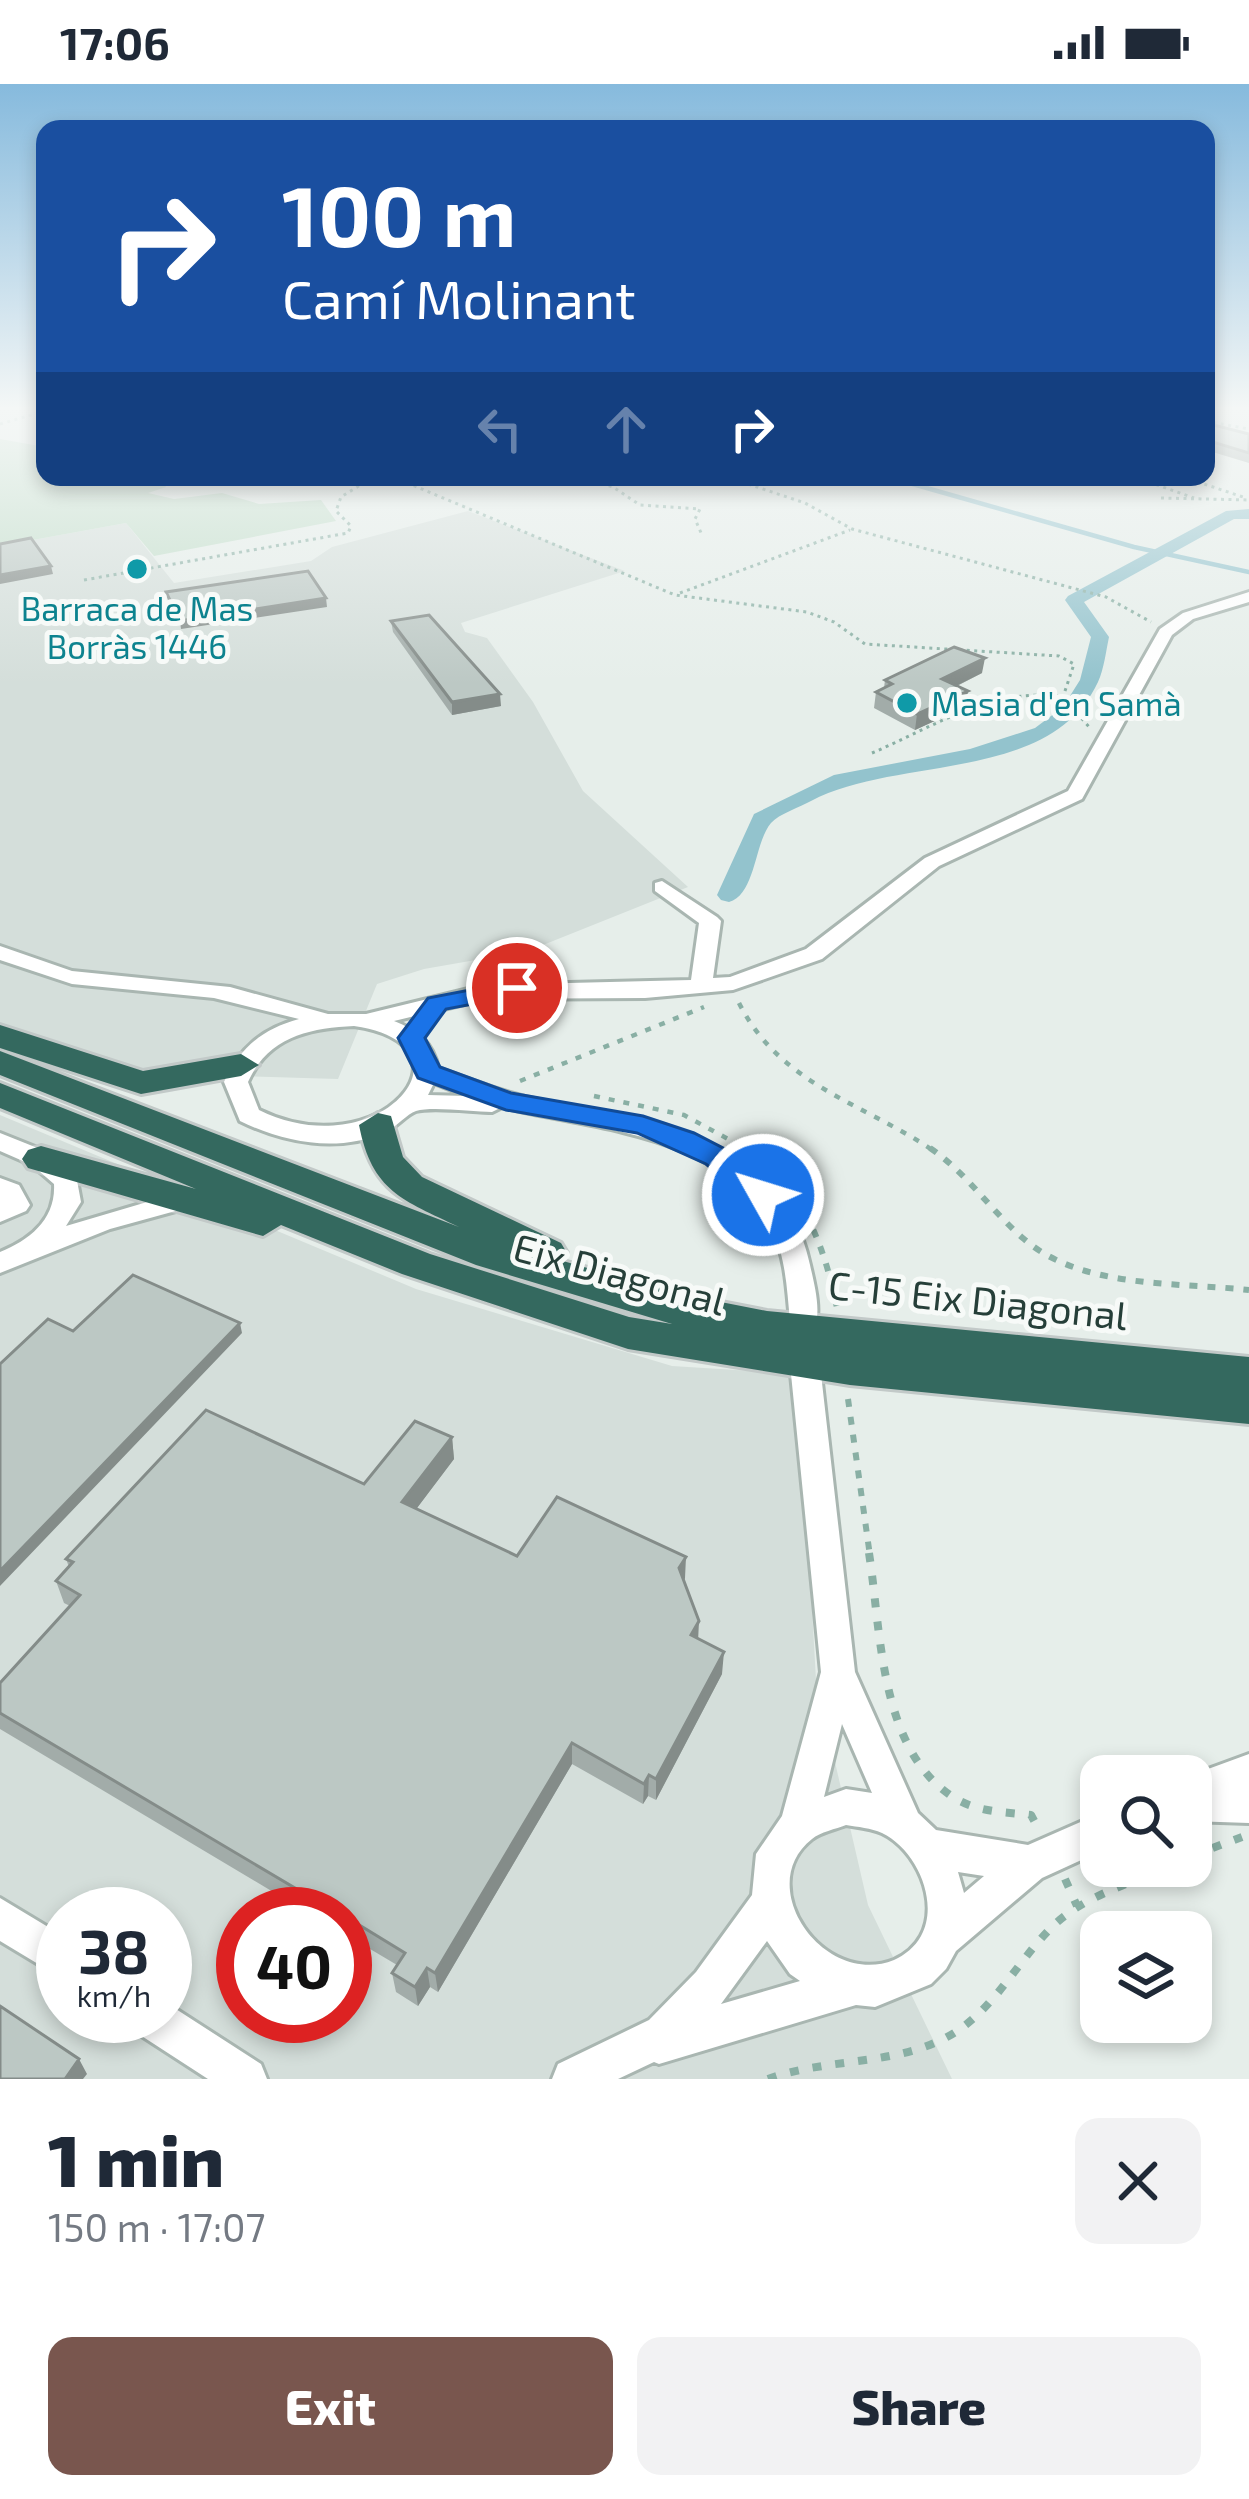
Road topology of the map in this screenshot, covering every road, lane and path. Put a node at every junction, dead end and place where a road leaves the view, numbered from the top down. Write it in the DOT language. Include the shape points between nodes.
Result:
graph roads {
  1 [pos="340,498"];
  2 [pos="443,498"];
  3 [pos="630,498"];
  4 [pos="790,498"];
  5 [pos="1163,498"];
  6 [pos="1194,498"];
  7 [pos="1199,500"];
  8 [pos="1249,500"];
  9 [pos="852,529"];
  10 [pos="702,535"];
  11 [pos="84,580"];
  12 [pos="675,595"];
  13 [pos="1249,597"];
  14 [pos="1166,632"];
  15 [pos="1063,697"];
  16 [pos="1102,742"];
  17 [pos="872,753"];
  18 [pos="662,887"];
  19 [pos="0,952"];
  20 [pos="733,983"];
  21 [pos="701,985"];
  22 [pos="262,1000"];
  23 [pos="437,1003"];
  24 [pos="324,1020"];
  25 [pos="369,1020"];
  26 [pos="274,1035"];
  27 [pos="0,1036"];
  28 [pos="411,1038"];
  29 [pos="0,1062"];
  30 [pos="241,1065"];
  31 [pos="427,1072"];
  32 [pos="0,1095"];
  33 [pos="517,1096"];
  34 [pos="395,1114"];
  35 [pos="0,1141"];
  36 [pos="41,1160"];
  37 [pos="0,1187"];
  38 [pos="181,1201"];
  39 [pos="0,1213"];
  40 [pos="337,1232"];
  41 [pos="40,1244"];
  42 [pos="490,1255"];
  43 [pos="0,1263"];
  44 [pos="593,1287"];
  45 [pos="1249,1290"];
  46 [pos="804,1321"];
  47 [pos="806,1374"];
  48 [pos="1249,1374"];
  49 [pos="847,1397"];
  50 [pos="1249,1406"];
  51 [pos="838,1672"];
  52 [pos="1249,1772"];
  53 [pos="1212,1785"];
  54 [pos="1212,1804"];
  55 [pos="1249,1805"];
  56 [pos="1031,1815"];
  57 [pos="799,1823"];
  58 [pos="1249,1834"];
  59 [pos="916,1836"];
  60 [pos="1080,1841"];
  61 [pos="1212,1848"];
  62 [pos="1028,1864"];
  63 [pos="1121,1887"];
  64 [pos="770,1903"];
  65 [pos="0,1918"];
  66 [pos="942,1937"];
  67 [pos="36,1941"];
  68 [pos="853,1986"];
  69 [pos="190,2043"];
  70 [pos="617,2058"];
  71 [pos="245,2079"];
  72 [pos="573,2079"];
  73 [pos="768,2079"];
  1 -- 11 [label="path" via="336,511 348,532"];
  2 -- 12 [label="path"];
  3 -- 10 [label="path" via="700,509"];
  4 -- 9 [label="path"];
  5 -- 7 [label="path"];
  6 -- 7 [label="path"];
  7 -- 8 [label="path"];
  9 -- 12 [label="path"];
  9 -- 14 [label="path" via="1106,597"];
  12 -- 15 [label="path" via="807,612 866,644 1059,656 1074,664"];
  13 -- 14 [label="street" via="1187,616"];
  14 -- 16 [label="street"];
  15 -- 16 [label="path"];
  15 -- 17 [label="path" via="1000,696"];
  16 -- 20 [label="street" via="1075,795 932,862 814,954"];
  18 -- 21 [label="street" via="710,921"];
  19 -- 22 [label="street" via="58,976"];
  20 -- 21 [label="street"];
  20 -- 33 [label="path" via="726,1000 518,1083"];
  20 -- 45 [label="path" via="743,1014 783,1061 944,1156 985,1192 1014,1235 1062,1264"];
  21 -- 23 [label="street" via="517,988"];
  22 -- 24 [label="street"];
  22 -- 26 [label="street"];
  23 -- 25 [label="street"];
  23 -- 28 [label="street"];
  24 -- 25 [label="street"];
  24 -- 26 [label="street"];
  25 -- 28 [label="street"];
  26 -- 30 [label="street"];
  27 -- 30 [label="highway" via="141,1083"];
  28 -- 31 [label="street"];
  29 -- 42 [label="highway, Eix Diagonal"];
  30 -- 34 [label="street" via="238,1100 268,1127 321,1137"];
  31 -- 33 [label="street"];
  31 -- 34 [label="street"];
  32 -- 40 [label="highway, Eix Diagonal"];
  33 -- 34 [label="street"];
  33 -- 46 [label="street" via="643,1125 716,1157 763,1195 783,1224"];
  34 -- 44 [label="highway" via="385,1161 408,1186 566,1261"];
  35 -- 36 [label="street"];
  36 -- 38 [label="highway"];
  36 -- 41 [label="street" via="67,1181 68,1202"];
  37 -- 39 [label="street" via="17,1204"];
  38 -- 40 [label="highway" via="299,1236"];
  38 -- 41 [label="street"];
  40 -- 50 [label="highway, Eix Diagonal" via="546,1310 734,1353"];
  41 -- 43 [label="street"];
  42 -- 44 [label="highway, C-15 Eix Diagonal"];
  44 -- 48 [label="highway, C-15 Eix Diagonal" via="767,1327"];
  47 -- 51 [label="street"];
  49 -- 56 [label="path" via="884,1653 911,1752 961,1804"];
  51 -- 57 [label="street"];
  51 -- 59 [label="street"];
  52 -- 53 [label="street"];
  54 -- 55 [label="street"];
  57 -- 59 [label="street" via="846,1807 876,1811"];
  57 -- 64 [label="street" via="774,1858"];
  58 -- 61 [label="path"];
  59 -- 62 [label="street"];
  59 -- 66 [label="street" via="940,1870 947,1901"];
  60 -- 62 [label="street"];
  62 -- 66 [label="street"];
  63 -- 73 [label="path" via="1077,1906 948,2036"];
  64 -- 68 [label="street" via="790,1948 817,1973"];
  64 -- 70 [label="street" via="664,2035"];
  65 -- 67 [label="street"];
  66 -- 68 [label="street" via="913,1973"];
  68 -- 70 [label="street"];
  69 -- 71 [label="street"];
  70 -- 72 [label="street"];
}
